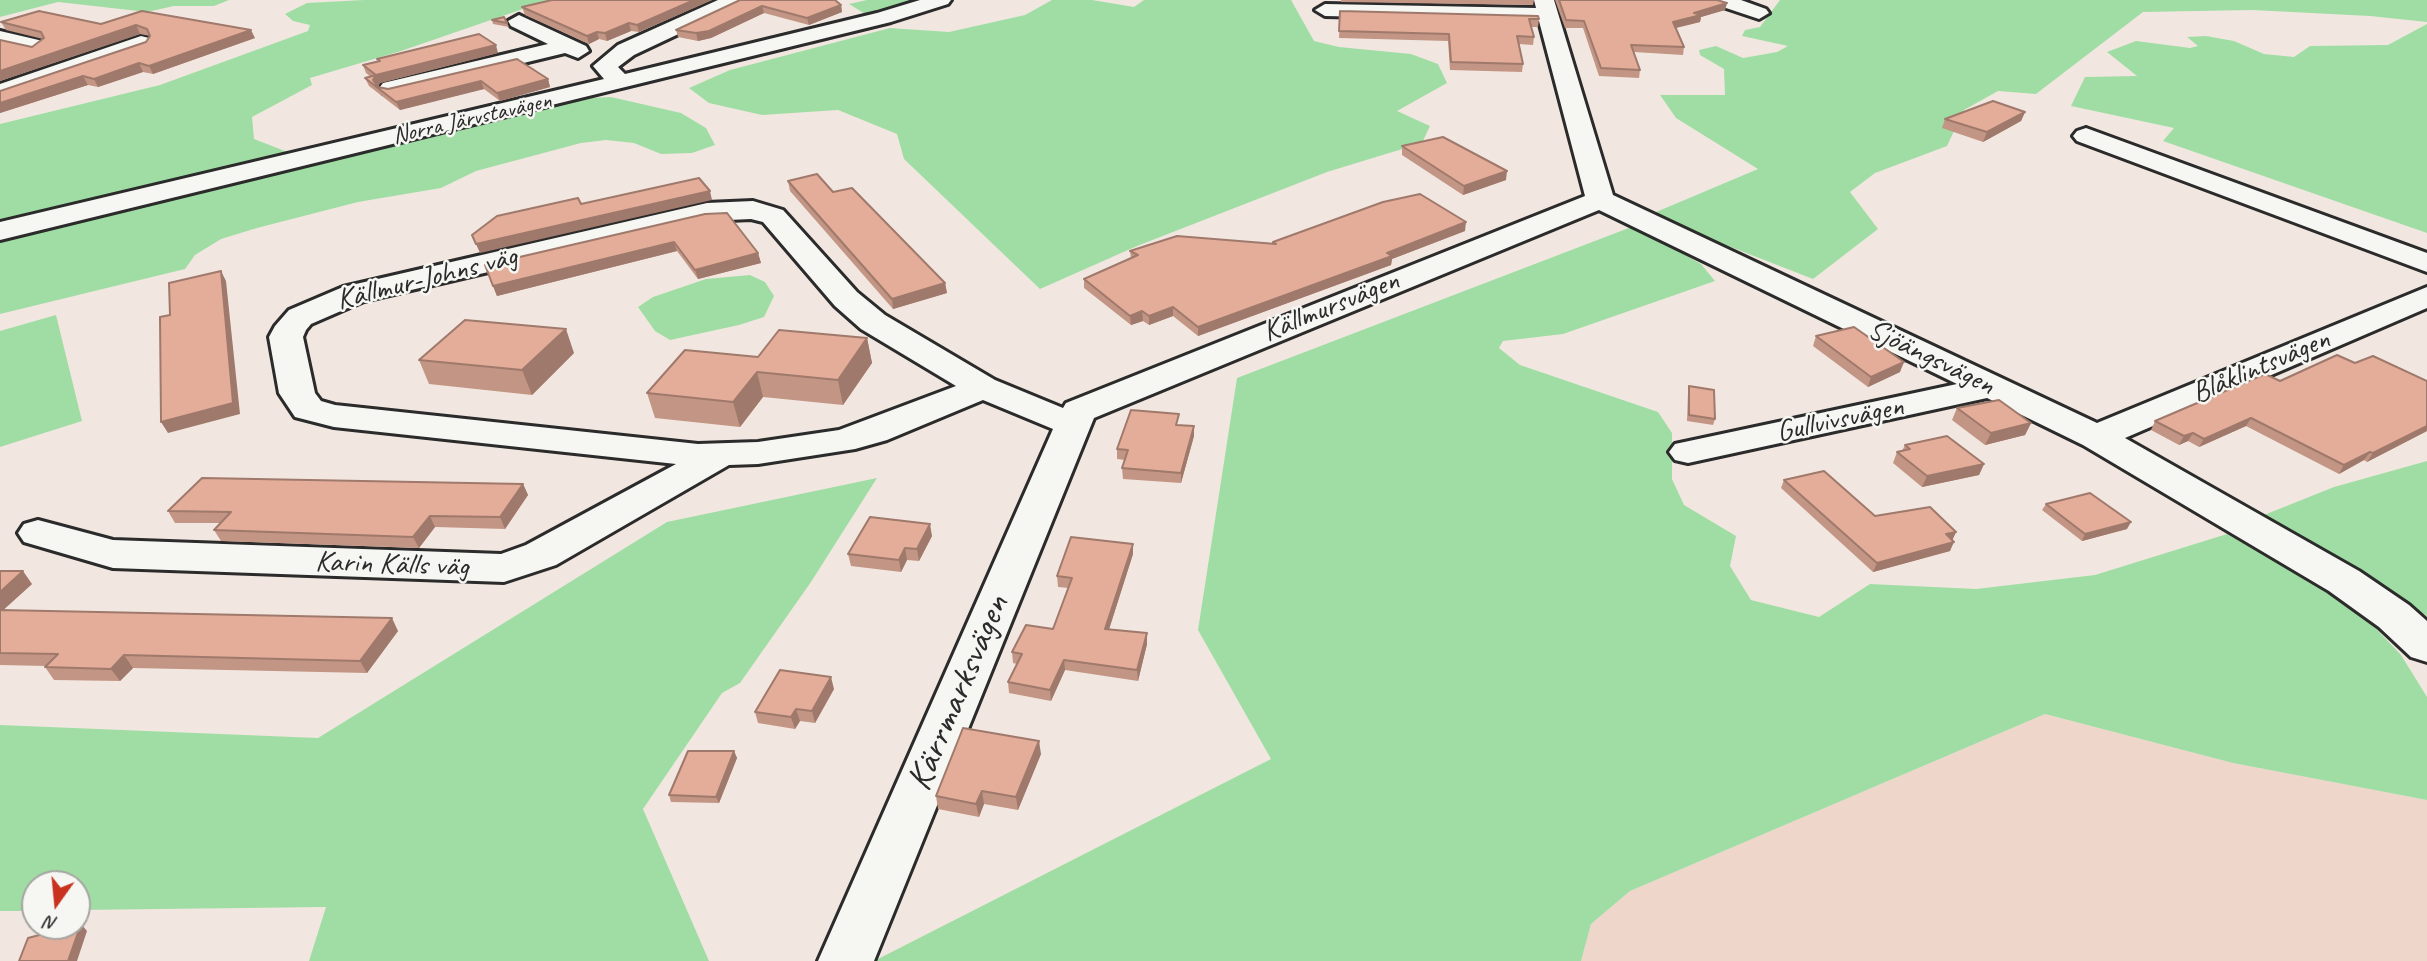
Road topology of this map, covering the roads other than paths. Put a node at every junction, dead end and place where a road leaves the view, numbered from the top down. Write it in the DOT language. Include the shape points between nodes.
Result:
graph roads {
  1 [pos="735,0"];
  2 [pos="941,0"];
  3 [pos="1721,0"];
  4 [pos="1546,8"];
  5 [pos="1325,10"];
  6 [pos="1759,13"];
  7 [pos="519,21"];
  8 [pos="19,42"];
  9 [pos="141,43"];
  10 [pos="568,46"];
  11 [pos="0,50"];
  12 [pos="612,74"];
  13 [pos="391,88"];
  14 [pos="0,92"];
  15 [pos="2086,135"];
  16 [pos="1600,200"];
  17 [pos="0,231"];
  18 [pos="2427,263"];
  19 [pos="2427,296"];
  20 [pos="983,387"];
  21 [pos="1992,387"];
  22 [pos="1071,424"];
  23 [pos="2096,437"];
  24 [pos="1688,452"];
  25 [pos="720,455"];
  26 [pos="38,533"];
  27 [pos="2427,646"];
  28 [pos="846,961"];
  1 -- 12 [label="street" via="634,45"];
  2 -- 12 [label="street, Norra Järvstavägen" via="884,18"];
  3 -- 6 [label="street"];
  4 -- 5 [label="street"];
  4 -- 16 [label="street"];
  7 -- 10 [label="street"];
  8 -- 11 [label="street"];
  9 -- 14 [label="street"];
  10 -- 12 [label="street"];
  10 -- 13 [label="street"];
  12 -- 17 [label="street, Norra Järvstavägen"];
  15 -- 18 [label="street"];
  16 -- 21 [label="street, Sjöängsvägen"];
  16 -- 22 [label="street, Källmursvägen" via="1107,397 1079,411"];
  19 -- 23 [label="street, Blåklintsvägen"];
  20 -- 22 [label="street, Källmur-Johns väg"];
  20 -- 25 [label="street, Källmur-Johns väg" via="842,441"];
  20 -- 25 [label="street, Källmur-Johns väg" via="873,322 846,299 773,216 739,209 707,212 354,293 300,317 286,337 302,402 334,416"];
  21 -- 23 [label="street, Sjöängsvägen"];
  21 -- 24 [label="street, Gullvivsvägen"];
  22 -- 28 [label="street, Kärrmarksvägen"];
  23 -- 27 [label="street, Sjöängsvägen" via="2344,581"];
  25 -- 26 [label="street, Karin Källs väg" via="541,555 504,568 113,554"];
}
